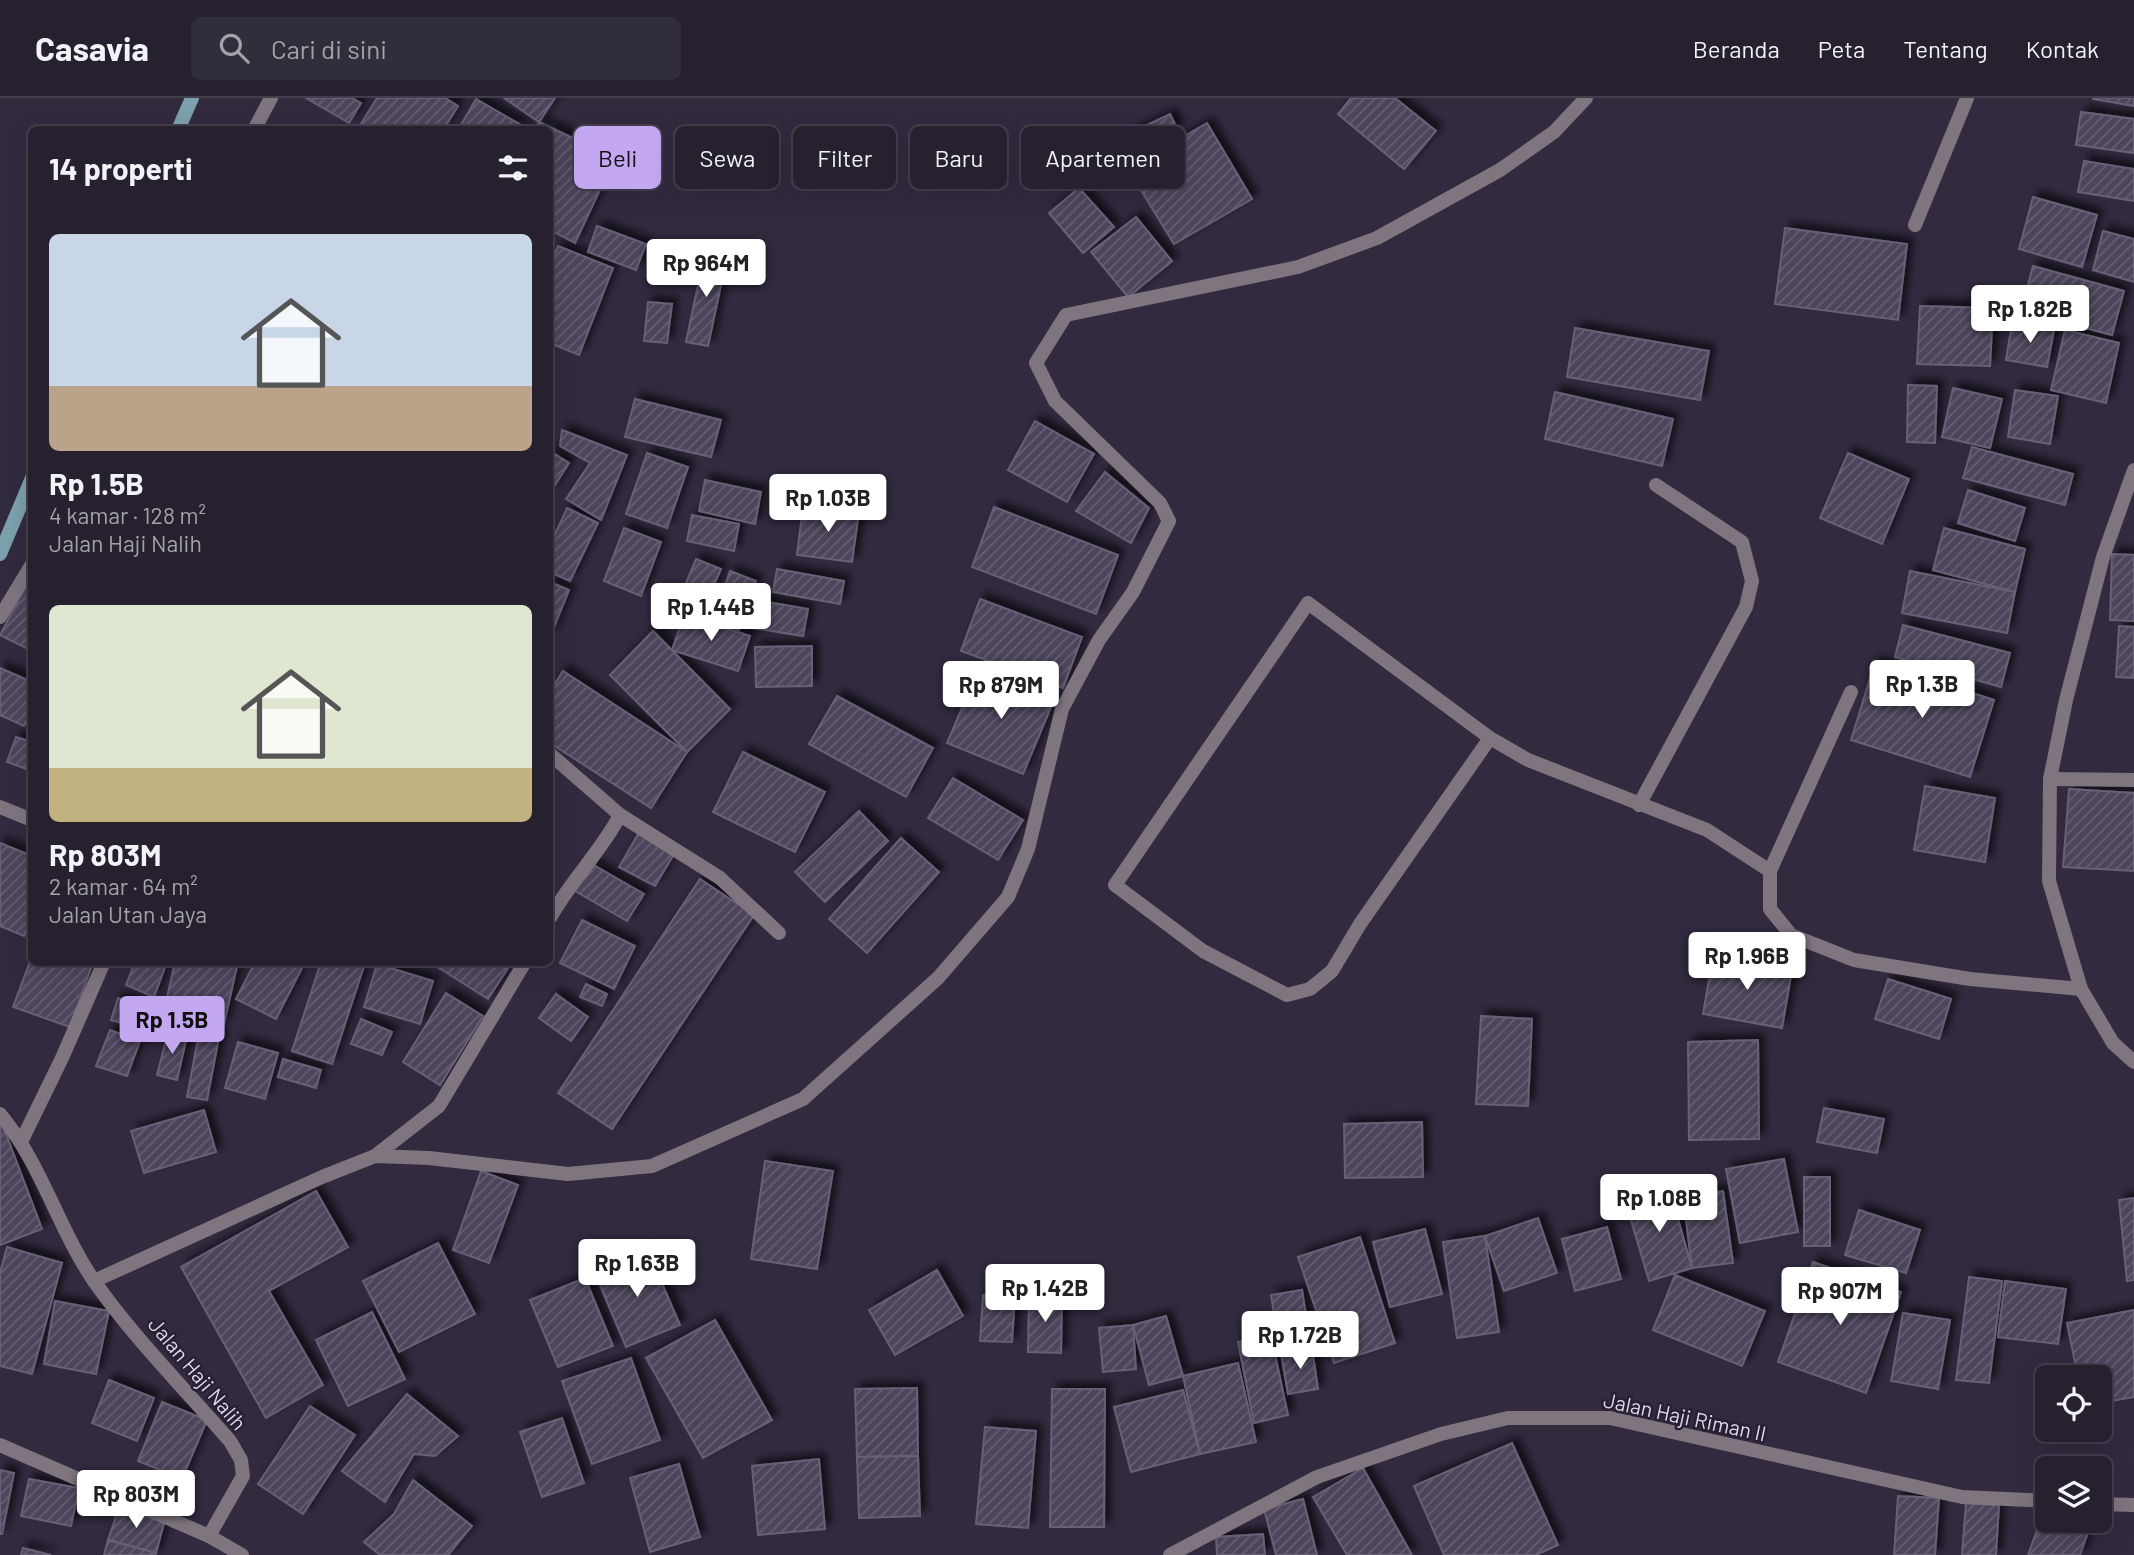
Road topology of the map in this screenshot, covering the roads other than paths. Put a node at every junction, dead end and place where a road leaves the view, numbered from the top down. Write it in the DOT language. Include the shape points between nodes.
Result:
graph roads {
  1 [pos="271,98"];
  2 [pos="1586,98"];
  3 [pos="1967,98"];
  4 [pos="256,126"];
  5 [pos="1915,225"];
  6 [pos="2134,470"];
  7 [pos="1656,485"];
  8 [pos="28,571"];
  9 [pos="0,617"];
  10 [pos="1852,692"];
  11 [pos="1490,738"];
  12 [pos="553,757"];
  13 [pos="2050,779"];
  14 [pos="2134,780"];
  15 [pos="1639,805"];
  16 [pos="0,807"];
  17 [pos="620,815"];
  18 [pos="28,818"];
  19 [pos="1770,871"];
  20 [pos="553,912"];
  21 [pos="779,933"];
  22 [pos="102,966"];
  23 [pos="522,966"];
  24 [pos="2081,989"];
  25 [pos="2134,1062"];
  26 [pos="0,1114"];
  27 [pos="22,1140"];
  28 [pos="375,1157"];
  29 [pos="94,1281"];
  30 [pos="0,1445"];
  31 [pos="2035,1500"];
  32 [pos="2112,1505"];
  33 [pos="2134,1506"];
  34 [pos="209,1536"];
  35 [pos="242,1555"];
  36 [pos="1170,1555"];
  1 -- 4 [label="street"];
  2 -- 28 [label="street" via="1554,132 1500,170 1377,238 1298,267 1066,315 1036,363 1055,401 1160,503 1169,521 1133,592 1099,640 1062,709 1028,849 1008,897 938,978 856,1053 803,1099 652,1166 568,1174 429,1158"];
  3 -- 5 [label="street"];
  6 -- 13 [label="street" via="2080,637"];
  7 -- 15 [label="street" via="1742,542 1752,581 1746,607"];
  8 -- 9 [label="street"];
  10 -- 19 [label="street"];
  11 -- 11 [label="street" via="1308,603 1115,885 1203,951 1255,980 1286,995 1310,989 1332,971"];
  11 -- 15 [label="street" via="1528,760"];
  12 -- 17 [label="street"];
  13 -- 14 [label="street"];
  13 -- 24 [label="street" via="2049,881"];
  15 -- 19 [label="street" via="1707,830"];
  16 -- 18 [label="street"];
  17 -- 20 [label="street"];
  17 -- 21 [label="street" via="720,878"];
  19 -- 24 [label="street" via="1770,909 1791,935 1854,960 1970,979"];
  22 -- 27 [label="street"];
  23 -- 28 [label="street" via="439,1106"];
  24 -- 25 [label="street" via="2113,1043"];
  26 -- 27 [label="street, Jalan Haji Nalih"];
  27 -- 29 [label="street, Jalan Haji Nalih" via="44,1191"];
  28 -- 29 [label="street"];
  29 -- 34 [label="street, Jalan Haji Nalih" via="230,1441 241,1460 243,1476"];
  30 -- 34 [label="street"];
  31 -- 36 [label="street, Jalan Haji Riman II" via="1962,1497 1610,1418 1508,1418 1441,1434 1317,1477"];
  32 -- 33 [label="street"];
  34 -- 35 [label="street"];
}
